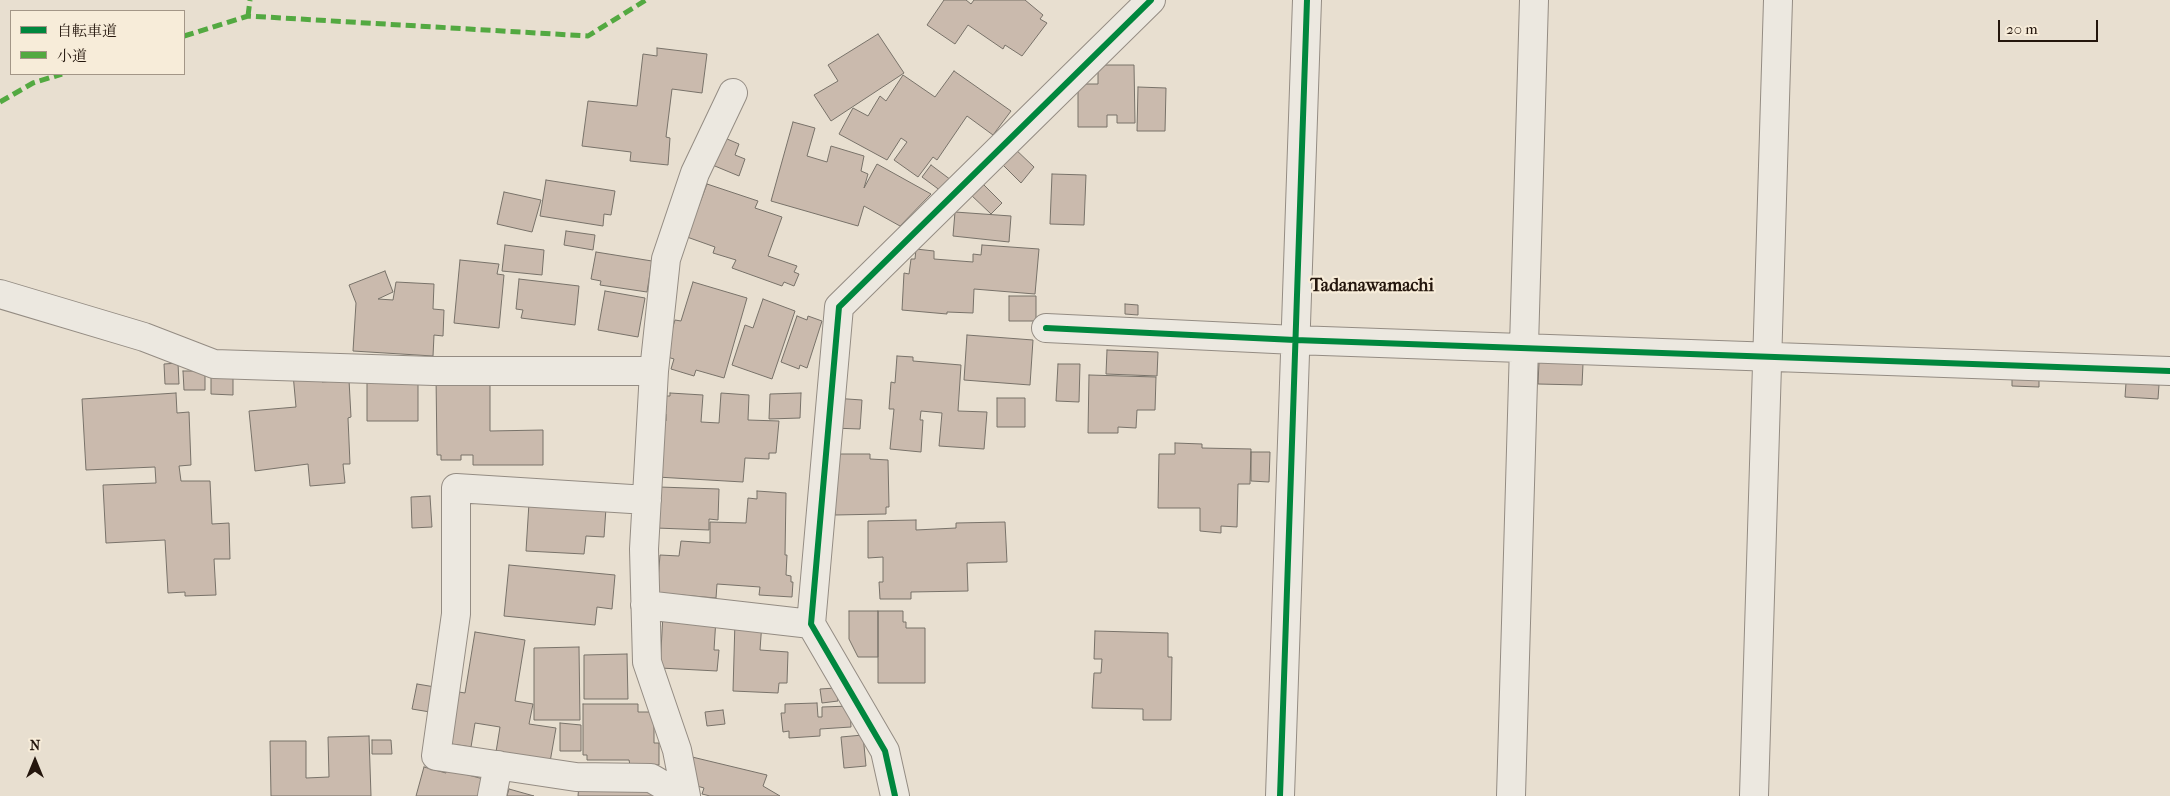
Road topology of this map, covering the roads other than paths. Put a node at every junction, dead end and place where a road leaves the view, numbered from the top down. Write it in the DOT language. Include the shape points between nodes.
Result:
graph roads {
  1 [pos="1151,0"];
  2 [pos="1306,0"];
  3 [pos="1534,0"];
  4 [pos="1778,0"];
  5 [pos="733,93"];
  6 [pos="0,294"];
  7 [pos="1046,328"];
  8 [pos="1295,340"];
  9 [pos="1523,348"];
  10 [pos="1768,357"];
  11 [pos="654,371"];
  12 [pos="2170,371"];
  13 [pos="647,500"];
  14 [pos="645,605"];
  15 [pos="811,624"];
  16 [pos="498,765"];
  17 [pos="492,796"];
  18 [pos="682,796"];
  19 [pos="686,796"];
  20 [pos="895,796"];
  21 [pos="1280,796"];
  22 [pos="1511,796"];
  23 [pos="1754,796"];
  1 -- 15 [label="street" via="839,307"];
  2 -- 8 [label="street"];
  3 -- 9 [label="street"];
  4 -- 10 [label="street"];
  5 -- 11 [label="street" via="695,173 666,259"];
  6 -- 11 [label="street" via="144,337 214,364 434,371"];
  7 -- 8 [label="street"];
  8 -- 9 [label="street"];
  8 -- 21 [label="street"];
  9 -- 10 [label="street"];
  9 -- 22 [label="street"];
  10 -- 12 [label="street"];
  10 -- 23 [label="street"];
  11 -- 13 [label="street"];
  13 -- 14 [label="street"];
  13 -- 16 [label="street" via="456,488 456,614 436,756"];
  14 -- 15 [label="street"];
  14 -- 19 [label="street" via="647,662 677,750"];
  15 -- 20 [label="street" via="885,751"];
  16 -- 17 [label="street"];
  16 -- 18 [label="street" via="576,777 651,778"];
}
